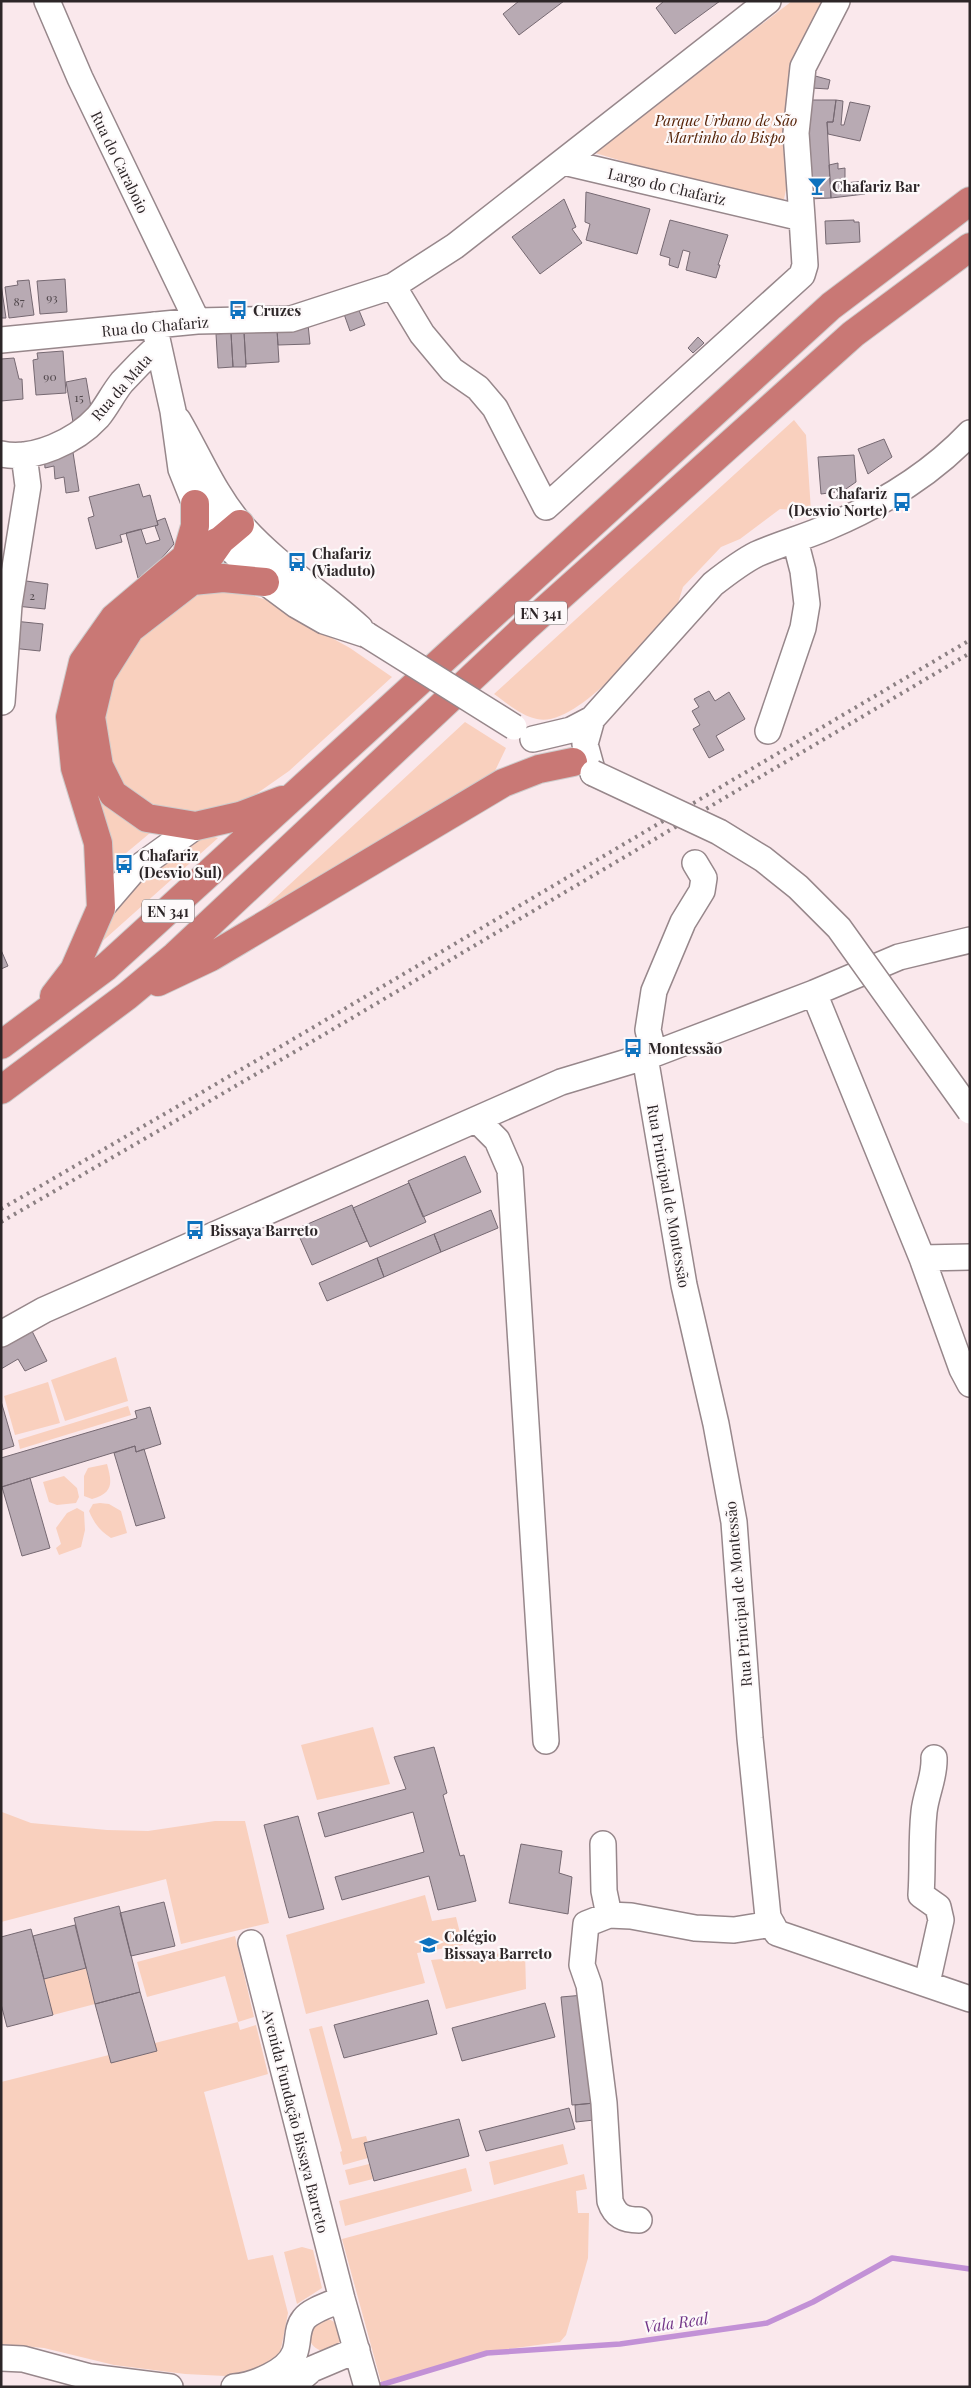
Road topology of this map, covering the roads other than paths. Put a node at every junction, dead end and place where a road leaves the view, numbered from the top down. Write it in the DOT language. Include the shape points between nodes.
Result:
graph roads {
  1 [pos="47,1"];
  2 [pos="768,1"];
  3 [pos="837,1"];
  4 [pos="564,162"];
  5 [pos="970,201"];
  6 [pos="802,218"];
  7 [pos="970,247"];
  8 [pos="393,286"];
  9 [pos="197,321"];
  10 [pos="155,336"];
  11 [pos="1,340"];
  12 [pos="173,411"];
  13 [pos="970,433"];
  14 [pos="13,454"];
  15 [pos="195,504"];
  16 [pos="231,532"];
  17 [pos="795,540"];
  18 [pos="189,569"];
  19 [pos="265,582"];
  20 [pos="367,635"];
  21 [pos="2,702"];
  22 [pos="592,719"];
  23 [pos="571,730"];
  24 [pos="768,731"];
  25 [pos="523,733"];
  26 [pos="583,768"];
  27 [pos="296,795"];
  28 [pos="196,826"];
  29 [pos="695,864"];
  30 [pos="101,908"];
  31 [pos="970,940"];
  32 [pos="814,993"];
  33 [pos="127,996"];
  34 [pos="36,1020"];
  35 [pos="1,1045"];
  36 [pos="650,1055"];
  37 [pos="1,1090"];
  38 [pos="970,1111"];
  39 [pos="477,1120"];
  40 [pos="970,1257"];
  41 [pos="922,1258"];
  42 [pos="1,1334"];
  43 [pos="970,1384"];
  44 [pos="546,1741"];
  45 [pos="934,1758"];
  46 [pos="603,1844"];
  47 [pos="609,1916"];
  48 [pos="772,1924"];
  49 [pos="251,1943"];
  50 [pos="927,1983"];
  51 [pos="970,1999"];
  52 [pos="639,2220"];
  53 [pos="342,2298"];
  54 [pos="296,2350"];
  55 [pos="357,2350"];
  56 [pos="1,2358"];
  57 [pos="325,2364"];
  58 [pos="1,2371"];
  59 [pos="92,2387"];
  60 [pos="170,2387"];
  61 [pos="234,2387"];
  62 [pos="284,2387"];
  63 [pos="367,2387"];
  1 -- 9 [label="street, Rua do Caraboio" via="80,78"];
  2 -- 4 [label="street"];
  3 -- 6 [label="street" via="803,67 796,133"];
  4 -- 6 [label="street, Largo do Chafariz"];
  4 -- 8 [label="street, Rua do Chafariz" via="455,246"];
  5 -- 27 [label="highway, EN 341" via="830,306"];
  6 -- 8 [label="street" via="802,275 546,507 495,408 478,388 452,370 422,334"];
  7 -- 33 [label="highway, EN 341" via="853,334 527,626 175,956"];
  8 -- 9 [label="street, Rua do Chafariz" via="291,319"];
  9 -- 10 [label="street, Rua do Chafariz"];
  10 -- 11 [label="street, Rua do Chafariz"];
  10 -- 12 [label="street"];
  10 -- 14 [label="street, Rua da Mata" via="97,417 83,430 63,443"];
  12 -- 15 [label="street" via="181,469"];
  12 -- 16 [label="street" via="215,490"];
  13 -- 17 [label="street" via="924,474 894,493 829,527"];
  14 -- 21 [label="street" via="28,486 9,604"];
  15 -- 16 [label="street"];
  15 -- 18 [label="highway"];
  16 -- 18 [label="highway"];
  16 -- 19 [label="street"];
  16 -- 20 [label="street" via="265,551"];
  17 -- 22 [label="street" via="757,554 713,584"];
  17 -- 24 [label="street" via="807,604 803,628"];
  18 -- 19 [label="highway" via="223,578"];
  18 -- 28 [label="highway" via="130,629 101,675 91,717 99,766 113,794 147,818"];
  18 -- 30 [label="highway" via="114,618 83,662 70,717 75,768 98,843"];
  19 -- 20 [label="street" via="296,605 324,620"];
  20 -- 25 [label="street, bridge"];
  22 -- 23 [label="street"];
  22 -- 26 [label="street"];
  23 -- 25 [label="street"];
  23 -- 26 [label="street" via="569,748"];
  25 -- 26 [label="street"];
  26 -- 33 [label="highway" via="539,769 503,783 211,957"];
  26 -- 38 [label="street, bridge" via="719,832 763,859 798,888 839,928"];
  27 -- 28 [label="highway" via="240,816"];
  27 -- 34 [label="highway, EN 341" via="106,968"];
  28 -- 30 [label="street" via="132,872"];
  29 -- 36 [label="street, Rua Principal de Montessão" via="704,878 702,891 683,922 654,991 648,1030"];
  30 -- 34 [label="highway" via="74,970"];
  31 -- 32 [label="street" via="899,957"];
  32 -- 36 [label="street"];
  32 -- 41 [label="street"];
  33 -- 37 [label="highway, EN 341"];
  34 -- 35 [label="highway, EN 341"];
  36 -- 39 [label="street" via="561,1082"];
  36 -- 48 [label="street, Rua Principal de Montessão" via="684,1285 716,1424 734,1522 750,1738 768,1917"];
  39 -- 42 [label="street" via="44,1310"];
  39 -- 44 [label="street" via="497,1140 510,1170"];
  40 -- 41 [label="street"];
  41 -- 43 [label="street"];
  45 -- 50 [label="street" via="934,1772 924,1812 921,1895 938,1907 941,1920"];
  46 -- 47 [label="street" via="604,1891"];
  47 -- 48 [label="street" via="734,1930"];
  47 -- 52 [label="street" via="586,1924 582,1965 588,1985 604,2103 610,2201 620,2217"];
  48 -- 50 [label="street" via="777,1933"];
  49 -- 53 [label="street, Avenida Fundação Bissaya Barreto"];
  50 -- 51 [label="street"];
  53 -- 54 [label="street" via="305,2317 299,2328"];
  53 -- 55 [label="street, Avenida Fundação Bissaya Barreto"];
  54 -- 57 [label="street" via="308,2360"];
  54 -- 61 [label="street" via="291,2362 281,2371"];
  55 -- 57 [label="street"];
  55 -- 63 [label="street, Avenida Fundação Bissaya Barreto"];
  56 -- 60 [label="street" via="23,2359 90,2377"];
  57 -- 62 [label="street"];
  58 -- 59 [label="street" via="30,2373"];
}
